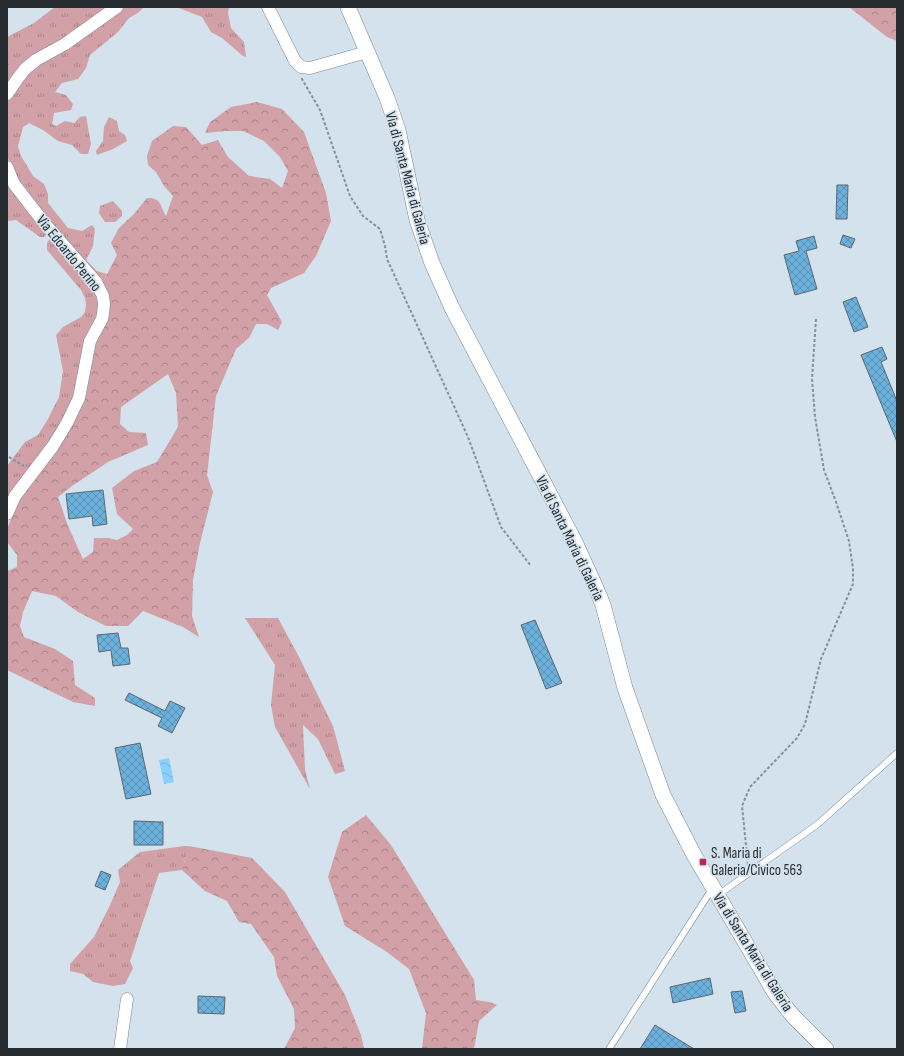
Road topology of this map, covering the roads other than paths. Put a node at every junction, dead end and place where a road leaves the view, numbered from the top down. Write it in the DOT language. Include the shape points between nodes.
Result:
graph roads {
  1 [pos="117,7"];
  2 [pos="268,7"];
  3 [pos="348,7"];
  4 [pos="367,52"];
  5 [pos="7,94"];
  6 [pos="7,167"];
  7 [pos="7,514"];
  8 [pos="897,754"];
  9 [pos="715,891"];
  10 [pos="127,998"];
  11 [pos="120,1049"];
  12 [pos="609,1049"];
  13 [pos="826,1049"];
  1 -- 5 [label="street" via="71,40 36,60 25,69"];
  2 -- 4 [label="street" via="295,61 301,67 310,68"];
  3 -- 4 [label="street, Via di Santa Maria di Galeria"];
  4 -- 9 [label="street, Via di Santa Maria di Galeria" via="398,130 417,220 432,263 452,308 593,581 603,605 625,688 663,795"];
  6 -- 7 [label="street, Via Edoardo Perino" via="14,184 96,282 102,292 104,304 102,319 90,341 79,398 53,446 15,496"];
  8 -- 9 [label="lane" via="818,824 749,873"];
  9 -- 12 [label="lane"];
  9 -- 13 [label="street, Via di Santa Maria di Galeria" via="775,993 792,1015"];
  10 -- 11 [label="street"];
}
